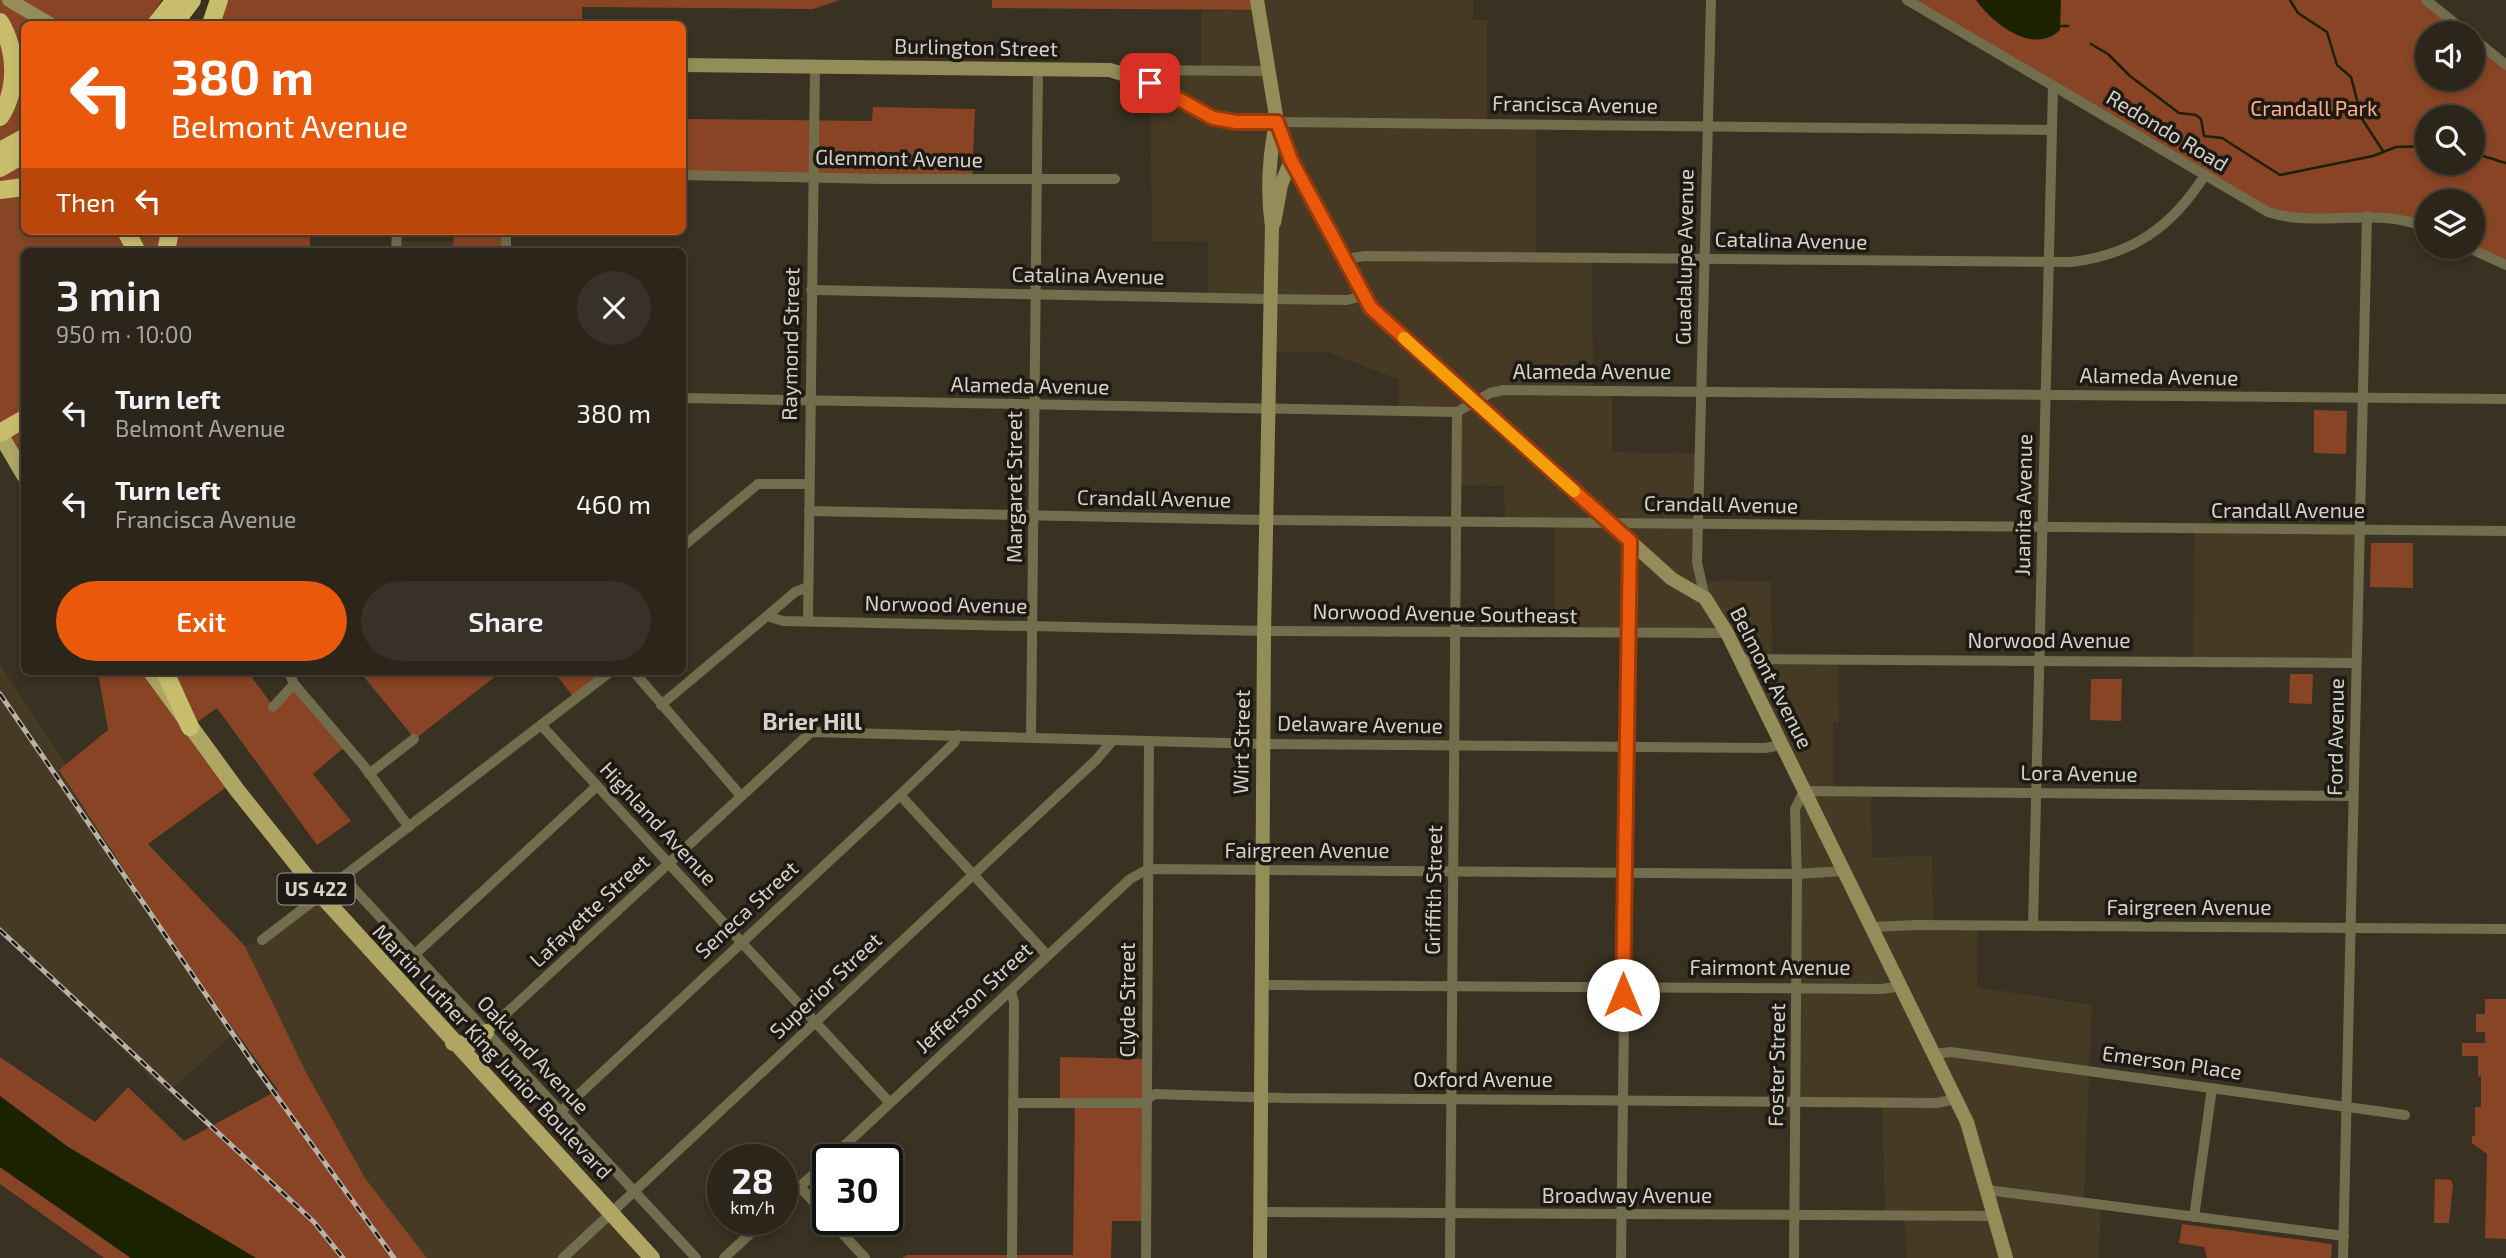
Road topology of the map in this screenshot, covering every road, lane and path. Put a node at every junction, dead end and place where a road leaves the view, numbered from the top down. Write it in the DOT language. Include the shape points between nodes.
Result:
graph roads {
  1 [pos="9,0"];
  2 [pos="174,0"];
  3 [pos="192,0"];
  4 [pos="219,0"];
  5 [pos="1257,0"];
  6 [pos="1711,0"];
  7 [pos="1907,0"];
  8 [pos="2426,0"];
  9 [pos="45,21"];
  10 [pos="158,21"];
  11 [pos="176,21"];
  12 [pos="212,21"];
  13 [pos="2452,21"];
  14 [pos="0,22"];
  15 [pos="2485,48"];
  16 [pos="686,65"];
  17 [pos="2506,65"];
  18 [pos="815,67"];
  19 [pos="1038,69"];
  20 [pos="1110,70"];
  21 [pos="1269,71"];
  22 [pos="2053,86"];
  23 [pos="0,117"];
  24 [pos="1277,122"];
  25 [pos="1708,127"];
  26 [pos="2052,130"];
  27 [pos="21,140"];
  28 [pos="0,151"];
  29 [pos="21,156"];
  30 [pos="1291,160"];
  31 [pos="0,168"];
  32 [pos="686,175"];
  33 [pos="2205,175"];
  34 [pos="812,177"];
  35 [pos="1115,179"];
  36 [pos="1037,180"];
  37 [pos="21,188"];
  38 [pos="0,191"];
  39 [pos="2367,216"];
  40 [pos="2415,224"];
  41 [pos="1272,227"];
  42 [pos="2485,255"];
  43 [pos="1345,259"];
  44 [pos="1704,259"];
  45 [pos="2049,262"];
  46 [pos="2506,265"];
  47 [pos="811,290"];
  48 [pos="1037,294"];
  49 [pos="1363,296"];
  50 [pos="1269,299"];
  51 [pos="1701,392"];
  52 [pos="2046,395"];
  53 [pos="686,398"];
  54 [pos="2362,398"];
  55 [pos="2506,399"];
  56 [pos="1475,400"];
  57 [pos="809,401"];
  58 [pos="1035,405"];
  59 [pos="1267,410"];
  60 [pos="1457,412"];
  61 [pos="21,421"];
  62 [pos="0,433"];
  63 [pos="21,470"];
  64 [pos="809,484"];
  65 [pos="809,511"];
  66 [pos="1035,516"];
  67 [pos="1266,520"];
  68 [pos="1456,522"];
  69 [pos="1609,523"];
  70 [pos="1698,524"];
  71 [pos="2043,528"];
  72 [pos="2360,531"];
  73 [pos="2506,531"];
  74 [pos="1630,541"];
  75 [pos="686,544"];
  76 [pos="808,587"];
  77 [pos="1705,598"];
  78 [pos="767,616"];
  79 [pos="808,621"];
  80 [pos="1033,627"];
  81 [pos="1264,631"];
  82 [pos="1455,633"];
  83 [pos="1727,633"];
  84 [pos="1626,635"];
  85 [pos="1741,659"];
  86 [pos="2040,660"];
  87 [pos="2357,663"];
  88 [pos="153,675"];
  89 [pos="166,675"];
  90 [pos="290,675"];
  91 [pos="606,675"];
  92 [pos="637,675"];
  93 [pos="294,684"];
  94 [pos="662,705"];
  95 [pos="273,706"];
  96 [pos="541,725"];
  97 [pos="190,727"];
  98 [pos="811,732"];
  99 [pos="958,735"];
  100 [pos="1031,736"];
  101 [pos="414,739"];
  102 [pos="1113,740"];
  103 [pos="1150,741"];
  104 [pos="1263,744"];
  105 [pos="1454,745"];
  106 [pos="1782,745"];
  107 [pos="1626,747"];
  108 [pos="369,774"];
  109 [pos="597,786"];
  110 [pos="1804,791"];
  111 [pos="2036,793"];
  112 [pos="900,795"];
  113 [pos="741,796"];
  114 [pos="2353,796"];
  115 [pos="410,827"];
  116 [pos="669,864"];
  117 [pos="1148,869"];
  118 [pos="1262,870"];
  119 [pos="1453,871"];
  120 [pos="1844,871"];
  121 [pos="1625,872"];
  122 [pos="974,874"];
  123 [pos="1796,874"];
  124 [pos="321,895"];
  125 [pos="2033,926"];
  126 [pos="1871,927"];
  127 [pos="2351,928"];
  128 [pos="2506,929"];
  129 [pos="262,940"];
  130 [pos="742,942"];
  131 [pos="414,955"];
  132 [pos="1048,955"];
  133 [pos="1261,985"];
  134 [pos="1452,985"];
  135 [pos="1623,986"];
  136 [pos="1900,986"];
  137 [pos="1797,988"];
  138 [pos="1011,991"];
  139 [pos="816,1022"];
  140 [pos="486,1032"];
  141 [pos="453,1043"];
  142 [pos="1934,1054"];
  143 [pos="2212,1088"];
  144 [pos="1261,1096"];
  145 [pos="1147,1098"];
  146 [pos="1451,1099"];
  147 [pos="1956,1099"];
  148 [pos="1623,1101"];
  149 [pos="1013,1102"];
  150 [pos="1796,1102"];
  151 [pos="890,1103"];
  152 [pos="2347,1106"];
  153 [pos="560,1112"];
  154 [pos="2405,1115"];
  155 [pos="846,1144"];
  156 [pos="812,1176"];
  157 [pos="800,1187"];
  158 [pos="1987,1190"];
  159 [pos="634,1192"];
  160 [pos="812,1200"];
  161 [pos="1260,1212"];
  162 [pos="1451,1212"];
  163 [pos="612,1213"];
  164 [pos="1621,1215"];
  165 [pos="1795,1216"];
  166 [pos="1994,1216"];
  167 [pos="2194,1217"];
  168 [pos="749,1235"];
  169 [pos="844,1235"];
  170 [pos="2344,1236"];
  171 [pos="563,1258"];
  172 [pos="652,1258"];
  173 [pos="696,1258"];
  174 [pos="724,1258"];
  175 [pos="865,1258"];
  176 [pos="1013,1258"];
  177 [pos="1146,1258"];
  178 [pos="1260,1258"];
  179 [pos="1450,1258"];
  180 [pos="1621,1258"];
  181 [pos="1794,1258"];
  182 [pos="2006,1258"];
  183 [pos="2343,1258"];
  1 -- 9 [label="main road"];
  2 -- 10 [label="highway"];
  3 -- 11 [label="highway"];
  4 -- 12 [label="highway"];
  5 -- 21 [label="main road, Belmont Avenue"];
  6 -- 25 [label="street, Guadalupe Avenue"];
  7 -- 22 [label="street, Redondo Road"];
  8 -- 13 [label="street"];
  14 -- 23 [label="highway" via="10,48 13,75"];
  15 -- 17 [label="street"];
  16 -- 18 [label="main road, Burlington Street"];
  18 -- 19 [label="main road, Burlington Street"];
  18 -- 34 [label="street, Raymond Street"];
  19 -- 20 [label="main road, Burlington Street"];
  19 -- 36 [label="street, Margaret Street"];
  20 -- 21 [label="street, Burlington Street"];
  20 -- 24 [label="main road, Francisca Avenue" via="1150,83 1213,118"];
  21 -- 24 [label="main road, Belmont Avenue"];
  22 -- 26 [label="street, Juanita Avenue"];
  22 -- 33 [label="street, Redondo Road"];
  24 -- 25 [label="street, Francisca Avenue"];
  24 -- 30 [label="main road, Belmont Avenue"];
  24 -- 41 [label="main road, Wirt Street" via="1269,203"];
  25 -- 26 [label="street, Francisca Avenue"];
  25 -- 44 [label="street, Guadalupe Avenue"];
  26 -- 45 [label="street, Juanita Avenue"];
  27 -- 28 [label="highway"];
  29 -- 31 [label="highway"];
  30 -- 41 [label="main road, Wirt Street"];
  30 -- 43 [label="main road, Belmont Avenue"];
  32 -- 34 [label="street, Glenmont Avenue"];
  33 -- 39 [label="street, Redondo Road" via="2276,215"];
  33 -- 45 [label="street, Catalina Avenue" via="2176,215 2134,246 2092,260"];
  34 -- 36 [label="street, Glenmont Avenue"];
  34 -- 47 [label="street, Raymond Street"];
  35 -- 36 [label="street, Glenmont Avenue"];
  36 -- 48 [label="street, Margaret Street"];
  37 -- 38 [label="highway"];
  39 -- 40 [label="street, Redondo Road"];
  39 -- 54 [label="street, Ford Avenue"];
  41 -- 50 [label="main road, Wirt Street"];
  42 -- 46 [label="street"];
  43 -- 44 [label="street, Catalina Avenue"];
  43 -- 49 [label="main road, Belmont Avenue"];
  44 -- 45 [label="street, Catalina Avenue"];
  44 -- 51 [label="street, Guadalupe Avenue"];
  45 -- 52 [label="street, Juanita Avenue"];
  47 -- 48 [label="street, Catalina Avenue"];
  47 -- 57 [label="street, Raymond Street"];
  48 -- 50 [label="street, Catalina Avenue"];
  48 -- 58 [label="street, Margaret Street"];
  49 -- 50 [label="street, Catalina Avenue"];
  49 -- 56 [label="main road, Belmont Avenue" via="1382,319"];
  50 -- 59 [label="main road, Wirt Street"];
  51 -- 52 [label="street, Alameda Avenue"];
  51 -- 56 [label="street, Alameda Avenue" via="1504,390"];
  51 -- 70 [label="street, Guadalupe Avenue"];
  52 -- 54 [label="street, Alameda Avenue"];
  52 -- 71 [label="street, Juanita Avenue"];
  53 -- 57 [label="street, Alameda Avenue"];
  54 -- 55 [label="street, Alameda Avenue"];
  54 -- 72 [label="street, Ford Avenue"];
  56 -- 60 [label="street, Alameda Avenue"];
  56 -- 69 [label="main road, Belmont Avenue"];
  57 -- 58 [label="street, Alameda Avenue"];
  57 -- 64 [label="street, Raymond Street"];
  58 -- 59 [label="street, Alameda Avenue"];
  58 -- 66 [label="street, Margaret Street"];
  59 -- 60 [label="street, Alameda Avenue"];
  59 -- 67 [label="main road, Wirt Street"];
  60 -- 68 [label="street, Griffith Street"];
  61 -- 62 [label="highway"];
  62 -- 63 [label="main road"];
  64 -- 65 [label="street, Raymond Street"];
  64 -- 75 [label="street" via="758,484"];
  65 -- 66 [label="street, Crandall Avenue"];
  65 -- 76 [label="street, Raymond Street"];
  66 -- 67 [label="street, Crandall Avenue"];
  66 -- 80 [label="street, Margaret Street"];
  67 -- 68 [label="street, Crandall Avenue"];
  67 -- 81 [label="main road, Wirt Street"];
  68 -- 69 [label="street, Crandall Avenue"];
  68 -- 82 [label="street, Griffith Street"];
  69 -- 70 [label="street, Crandall Avenue"];
  69 -- 74 [label="main road, Belmont Avenue"];
  70 -- 71 [label="street, Crandall Avenue"];
  70 -- 77 [label="street, Guadalupe Avenue" via="1697,562"];
  71 -- 72 [label="street, Crandall Avenue"];
  71 -- 86 [label="street, Juanita Avenue"];
  72 -- 73 [label="street, Crandall Avenue"];
  72 -- 87 [label="street, Ford Avenue"];
  74 -- 77 [label="main road, Belmont Avenue" via="1672,579"];
  74 -- 84 [label="street"];
  76 -- 78 [label="street"];
  76 -- 79 [label="street, Raymond Street"];
  77 -- 83 [label="main road, Belmont Avenue"];
  78 -- 79 [label="street, Norwood Avenue"];
  78 -- 94 [label="street"];
  79 -- 80 [label="street, Norwood Avenue"];
  80 -- 81 [label="street, Norwood Avenue"];
  80 -- 100 [label="street, Margaret Street"];
  81 -- 82 [label="street, Norwood Avenue Southeast"];
  81 -- 104 [label="main road, Wirt Street"];
  82 -- 84 [label="street, Norwood Avenue Southeast"];
  82 -- 105 [label="street, Griffith Street"];
  83 -- 84 [label="street"];
  83 -- 85 [label="main road, Belmont Avenue"];
  84 -- 107 [label="street"];
  85 -- 86 [label="street, Norwood Avenue"];
  85 -- 106 [label="main road, Belmont Avenue"];
  86 -- 87 [label="street, Norwood Avenue"];
  86 -- 111 [label="street, Juanita Avenue"];
  87 -- 114 [label="street, Ford Avenue"];
  88 -- 97 [label="main road, Martin Luther King Junior Boulevard / US 422"];
  89 -- 97 [label="highway"];
  90 -- 93 [label="street"];
  91 -- 96 [label="street"];
  92 -- 94 [label="street"];
  93 -- 95 [label="street"];
  93 -- 108 [label="street"];
  94 -- 113 [label="street"];
  96 -- 109 [label="street, Highland Avenue"];
  96 -- 115 [label="street"];
  97 -- 124 [label="main road, Martin Luther King Junior Boulevard / US 422"];
  98 -- 99 [label="street, Delaware Avenue"];
  98 -- 113 [label="street, Lafayette Street"];
  99 -- 100 [label="street, Delaware Avenue"];
  99 -- 112 [label="street, Seneca Street"];
  100 -- 102 [label="street, Delaware Avenue"];
  101 -- 108 [label="street"];
  102 -- 103 [label="street, Delaware Avenue"];
  102 -- 122 [label="street, Superior Street"];
  103 -- 104 [label="street, Delaware Avenue"];
  103 -- 117 [label="street, Clyde Street"];
  104 -- 105 [label="street, Delaware Avenue"];
  104 -- 118 [label="main road, Wirt Street"];
  105 -- 107 [label="street, Delaware Avenue"];
  105 -- 119 [label="street, Griffith Street"];
  106 -- 107 [label="street, Delaware Avenue"];
  106 -- 110 [label="main road, Belmont Avenue"];
  107 -- 121 [label="street"];
  108 -- 115 [label="street"];
  109 -- 116 [label="street, Highland Avenue"];
  109 -- 131 [label="street"];
  110 -- 111 [label="street, Lora Avenue"];
  110 -- 120 [label="main road, Belmont Avenue"];
  110 -- 123 [label="street, Foster Street" via="1795,809"];
  111 -- 114 [label="street, Lora Avenue"];
  111 -- 125 [label="street, Juanita Avenue"];
  112 -- 122 [label="street"];
  112 -- 130 [label="street, Seneca Street"];
  113 -- 116 [label="street, Lafayette Street"];
  114 -- 127 [label="street, Ford Avenue"];
  115 -- 131 [label="street, Oakland Avenue" via="343,877"];
  116 -- 130 [label="street, Highland Avenue"];
  116 -- 140 [label="street, Lafayette Street"];
  117 -- 118 [label="street, Fairgreen Avenue"];
  117 -- 132 [label="street, Jefferson Street" via="1130,879"];
  117 -- 145 [label="street, Clyde Street"];
  118 -- 119 [label="street, Fairgreen Avenue"];
  118 -- 133 [label="main road, Wirt Street"];
  119 -- 121 [label="street, Fairgreen Avenue"];
  119 -- 134 [label="street, Griffith Street"];
  120 -- 123 [label="street, Fairgreen Avenue"];
  120 -- 126 [label="main road, Belmont Avenue"];
  121 -- 123 [label="street, Fairgreen Avenue"];
  121 -- 135 [label="street"];
  122 -- 132 [label="street"];
  122 -- 139 [label="street, Superior Street"];
  123 -- 137 [label="street, Foster Street"];
  124 -- 129 [label="street"];
  124 -- 141 [label="main road, Martin Luther King Junior Boulevard / US 422"];
  125 -- 126 [label="street, Fairgreen Avenue"];
  125 -- 127 [label="street, Fairgreen Avenue"];
  126 -- 136 [label="main road, Belmont Avenue"];
  127 -- 128 [label="street, Fairgreen Avenue"];
  127 -- 152 [label="street, Ford Avenue"];
  130 -- 139 [label="street, Highland Avenue"];
  130 -- 153 [label="street, Seneca Street"];
  131 -- 140 [label="street, Oakland Avenue"];
  132 -- 138 [label="street, Jefferson Street"];
  133 -- 134 [label="street, Fairmont Avenue"];
  133 -- 144 [label="main road, Wirt Street"];
  134 -- 135 [label="street, Fairmont Avenue"];
  134 -- 146 [label="street, Griffith Street"];
  135 -- 137 [label="street, Fairmont Avenue"];
  135 -- 148 [label="street"];
  136 -- 137 [label="street, Fairmont Avenue"];
  136 -- 142 [label="main road, Belmont Avenue"];
  137 -- 150 [label="street, Foster Street"];
  138 -- 149 [label="street"];
  138 -- 151 [label="street, Jefferson Street"];
  139 -- 151 [label="street, Highland Avenue"];
  139 -- 159 [label="street, Superior Street"];
  140 -- 141 [label="main road" via="470,1044"];
  140 -- 153 [label="street, Oakland Avenue"];
  141 -- 163 [label="main road, Martin Luther King Junior Boulevard / US 422"];
  142 -- 143 [label="street, Emerson Place" via="1951,1052"];
  142 -- 147 [label="main road, Belmont Avenue"];
  143 -- 152 [label="street, Emerson Place"];
  143 -- 167 [label="street"];
  144 -- 145 [label="street, Oxford Avenue" via="1155,1094"];
  144 -- 146 [label="street, Oxford Avenue"];
  144 -- 161 [label="main road, Wirt Street"];
  145 -- 149 [label="street, Oxford Avenue" via="1142,1103"];
  145 -- 177 [label="street, Clyde Street"];
  146 -- 148 [label="street, Oxford Avenue"];
  146 -- 162 [label="street, Griffith Street"];
  147 -- 150 [label="street, Oxford Avenue" via="1937,1103"];
  147 -- 158 [label="main road, Belmont Avenue"];
  148 -- 150 [label="street, Oxford Avenue"];
  148 -- 164 [label="street"];
  149 -- 176 [label="street"];
  150 -- 165 [label="street, Foster Street"];
  151 -- 155 [label="street, Jefferson Street"];
  152 -- 154 [label="street, Emerson Place"];
  152 -- 170 [label="street, Ford Avenue"];
  153 -- 159 [label="street, Oakland Avenue"];
  156 -- 157 [label="street, Jefferson Street"];
  157 -- 160 [label="street"];
  158 -- 166 [label="main road, Belmont Avenue"];
  158 -- 167 [label="street"];
  159 -- 163 [label="street, Superior Street"];
  159 -- 173 [label="street, Oakland Avenue"];
  161 -- 162 [label="street, Broadway Avenue"];
  161 -- 178 [label="main road, Wirt Street"];
  162 -- 164 [label="street, Broadway Avenue"];
  162 -- 179 [label="street, Griffith Street"];
  163 -- 171 [label="street, Superior Street"];
  163 -- 172 [label="main road, Martin Luther King Junior Boulevard / US 422"];
  164 -- 165 [label="street, Broadway Avenue"];
  164 -- 180 [label="street"];
  165 -- 166 [label="street, Broadway Avenue"];
  165 -- 181 [label="street, Foster Street"];
  166 -- 182 [label="main road, Belmont Avenue"];
  167 -- 170 [label="street"];
  168 -- 174 [label="street"];
  169 -- 175 [label="street"];
  170 -- 183 [label="street, Ford Avenue"];
}
